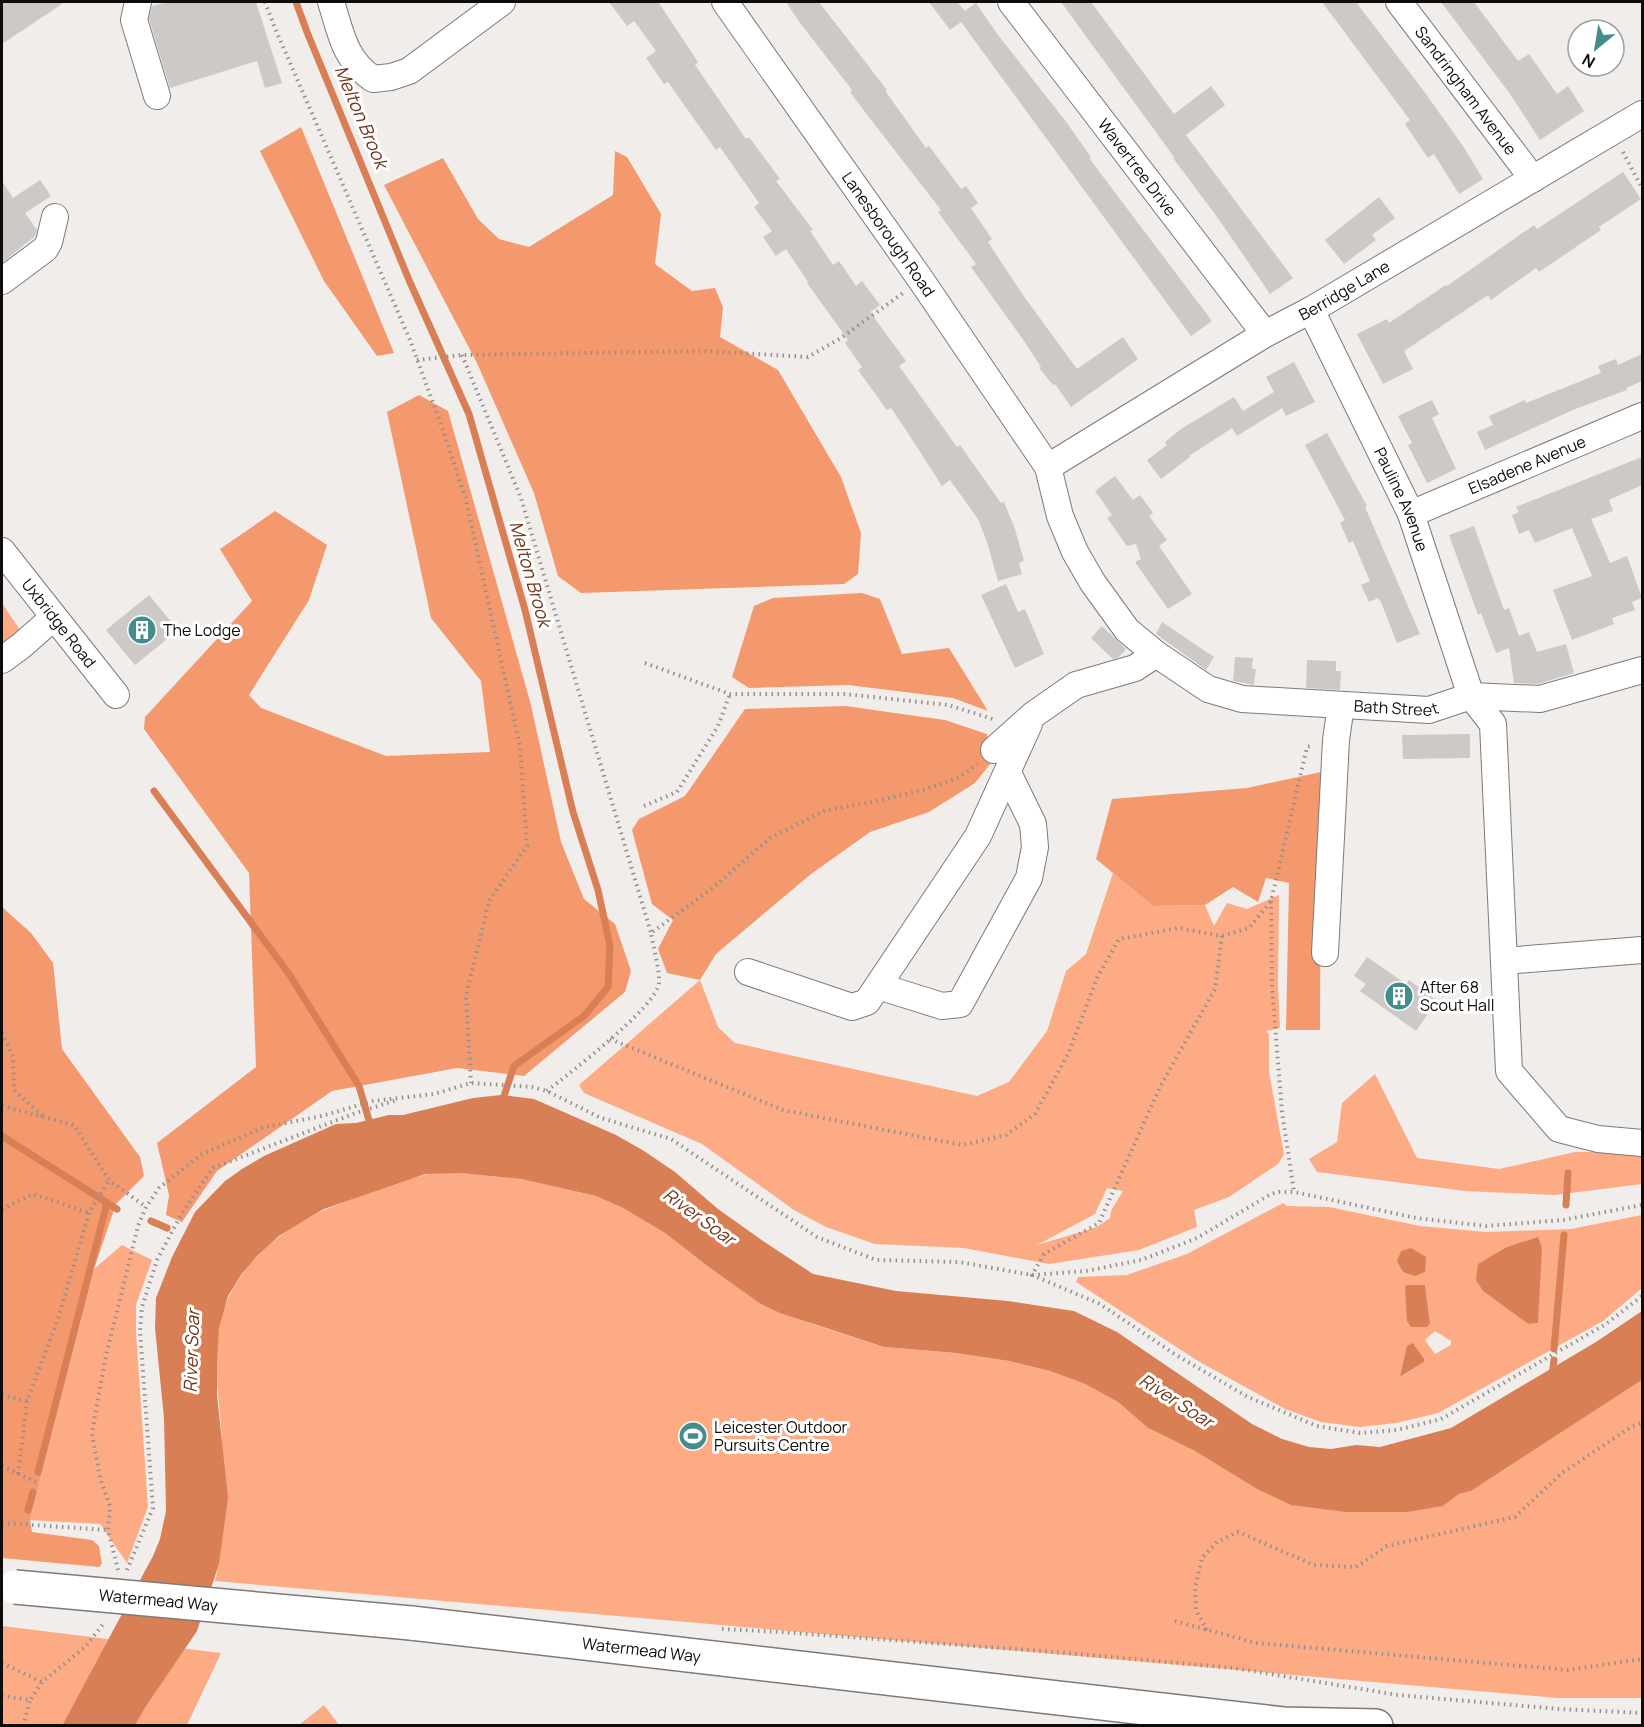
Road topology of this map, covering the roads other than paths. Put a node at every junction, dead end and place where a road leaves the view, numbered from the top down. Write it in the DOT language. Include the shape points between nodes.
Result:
graph roads {
  1 [pos="138,2"];
  2 [pos="331,2"];
  3 [pos="502,2"];
  4 [pos="725,2"];
  5 [pos="1011,2"];
  6 [pos="1400,2"];
  7 [pos="157,96"];
  8 [pos="1642,114"];
  9 [pos="1533,179"];
  10 [pos="55,218"];
  11 [pos="2,281"];
  12 [pos="1311,310"];
  13 [pos="1265,334"];
  14 [pos="1642,416"];
  15 [pos="1048,467"];
  16 [pos="1411,514"];
  17 [pos="2,551"];
  18 [pos="54,617"];
  19 [pos="1156,654"];
  20 [pos="2,660"];
  21 [pos="1642,670"];
  22 [pos="116,695"];
  23 [pos="1471,696"];
  24 [pos="1341,705"];
  25 [pos="1026,721"];
  26 [pos="994,750"];
  27 [pos="1008,773"];
  28 [pos="1642,950"];
  29 [pos="1325,953"];
  30 [pos="1504,961"];
  31 [pos="748,972"];
  32 [pos="878,986"];
  33 [pos="1642,1143"];
  34 [pos="8,1586"];
  35 [pos="1285,1725"];
  36 [pos="1376,1725"];
  1 -- 7 [label="street" via="134,20"];
  2 -- 3 [label="street" via="346,50 358,69 373,79 409,71"];
  4 -- 15 [label="street, Lanesborough Road"];
  5 -- 13 [label="street, Wavertree Drive"];
  6 -- 9 [label="street, Sandringham Avenue"];
  8 -- 9 [label="street, Berridge Lane"];
  9 -- 12 [label="street, Berridge Lane"];
  10 -- 11 [label="street" via="45,249"];
  12 -- 13 [label="street, Berridge Lane"];
  12 -- 16 [label="street, Pauline Avenue"];
  13 -- 15 [label="street, Berridge Lane"];
  14 -- 16 [label="street, Elsadene Avenue"];
  15 -- 19 [label="street, Bath Street" via="1060,516 1092,583 1127,630"];
  16 -- 23 [label="street, Pauline Avenue"];
  17 -- 18 [label="street, Uxbridge Road"];
  18 -- 20 [label="street"];
  18 -- 22 [label="street, Uxbridge Road"];
  19 -- 24 [label="street, Bath Street" via="1208,689 1242,699"];
  19 -- 25 [label="street" via="1135,668 1076,685"];
  21 -- 23 [label="street, Bath Street" via="1540,699"];
  23 -- 24 [label="street, Bath Street" via="1429,710"];
  23 -- 30 [label="street, Pauline Avenue" via="1493,724"];
  24 -- 29 [label="street"];
  25 -- 26 [label="street"];
  25 -- 27 [label="street"];
  27 -- 32 [label="street" via="978,836"];
  27 -- 32 [label="street" via="1033,824 1035,847 1029,878 960,1004 942,1006"];
  28 -- 30 [label="street"];
  30 -- 33 [label="street, Pauline Avenue" via="1509,1071 1559,1129 1598,1139"];
  31 -- 32 [label="street" via="852,1007 867,1002"];
  34 -- 35 [label="highway, Watermead Way, bridge" via="411,1623"];
  35 -- 36 [label="highway, Watermead Way"];
}
